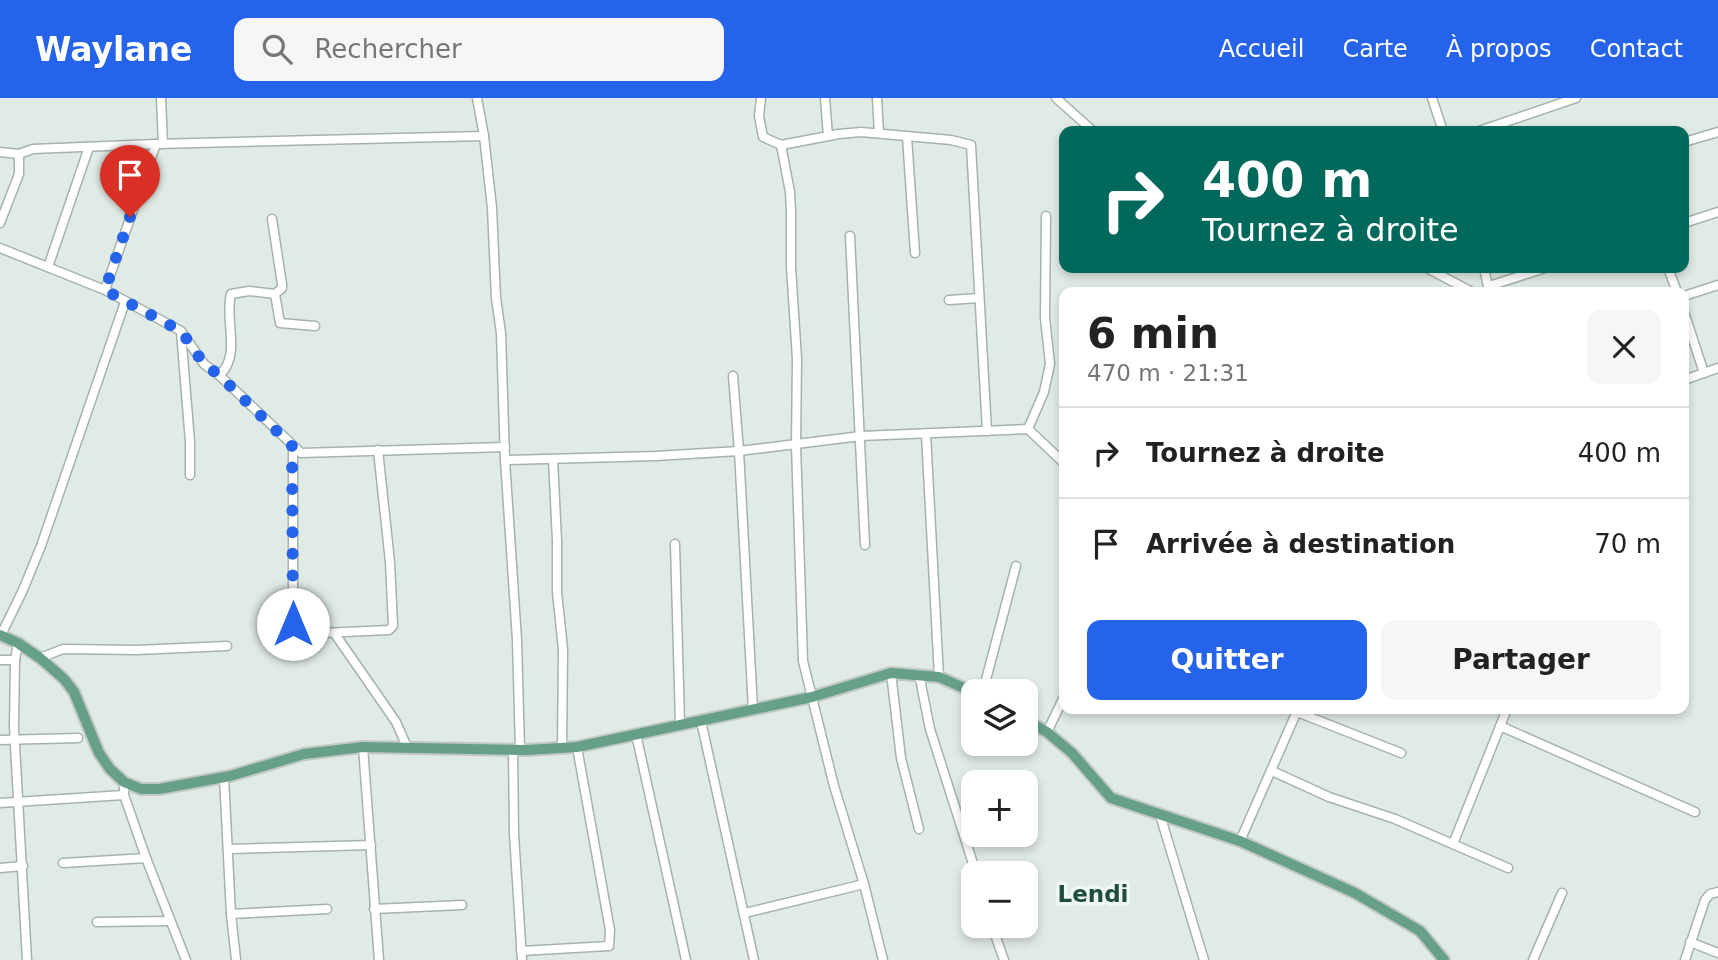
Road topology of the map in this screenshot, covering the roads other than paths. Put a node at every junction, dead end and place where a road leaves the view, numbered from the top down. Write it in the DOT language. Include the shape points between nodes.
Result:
graph roads {
  1 [pos="161,98"];
  2 [pos="477,98"];
  3 [pos="761,98"];
  4 [pos="825,98"];
  5 [pos="877,98"];
  6 [pos="1056,98"];
  7 [pos="1433,98"];
  8 [pos="1576,98"];
  9 [pos="1087,126"];
  10 [pos="1441,126"];
  11 [pos="1494,126"];
  12 [pos="1718,132"];
  13 [pos="879,133"];
  14 [pos="484,136"];
  15 [pos="828,136"];
  16 [pos="907,137"];
  17 [pos="1689,141"];
  18 [pos="160,144"];
  19 [pos="781,145"];
  20 [pos="89,147"];
  21 [pos="0,152"];
  22 [pos="19,154"];
  23 [pos="1718,212"];
  24 [pos="1046,216"];
  25 [pos="272,219"];
  26 [pos="1689,221"];
  27 [pos="0,223"];
  28 [pos="850,236"];
  29 [pos="0,248"];
  30 [pos="915,253"];
  31 [pos="48,267"];
  32 [pos="1436,273"];
  33 [pos="1532,273"];
  34 [pos="1718,285"];
  35 [pos="1463,287"];
  36 [pos="1494,287"];
  37 [pos="105,290"];
  38 [pos="275,294"];
  39 [pos="1689,294"];
  40 [pos="979,298"];
  41 [pos="949,299"];
  42 [pos="125,302"];
  43 [pos="315,326"];
  44 [pos="1689,327"];
  45 [pos="181,331"];
  46 [pos="1718,368"];
  47 [pos="1704,373"];
  48 [pos="219,375"];
  49 [pos="733,376"];
  50 [pos="1689,378"];
  51 [pos="1028,429"];
  52 [pos="987,432"];
  53 [pos="926,434"];
  54 [pos="861,436"];
  55 [pos="796,445"];
  56 [pos="292,446"];
  57 [pos="505,446"];
  58 [pos="377,450"];
  59 [pos="739,451"];
  60 [pos="1059,458"];
  61 [pos="553,459"];
  62 [pos="505,460"];
  63 [pos="190,475"];
  64 [pos="675,544"];
  65 [pos="865,545"];
  66 [pos="1016,566"];
  67 [pos="335,634"];
  68 [pos="1,635"];
  69 [pos="18,643"];
  70 [pos="227,646"];
  71 [pos="40,658"];
  72 [pos="0,660"];
  73 [pos="15,660"];
  74 [pos="891,673"];
  75 [pos="919,674"];
  76 [pos="939,677"];
  77 [pos="986,679"];
  78 [pos="961,687"];
  79 [pos="812,696"];
  80 [pos="1059,707"];
  81 [pos="753,709"];
  82 [pos="1296,714"];
  83 [pos="1308,714"];
  84 [pos="1505,714"];
  85 [pos="701,720"];
  86 [pos="680,723"];
  87 [pos="1500,726"];
  88 [pos="1038,727"];
  89 [pos="1047,732"];
  90 [pos="636,734"];
  91 [pos="78,738"];
  92 [pos="15,739"];
  93 [pos="0,740"];
  94 [pos="363,747"];
  95 [pos="407,747"];
  96 [pos="577,747"];
  97 [pos="562,748"];
  98 [pos="517,750"];
  99 [pos="1401,753"];
  100 [pos="1272,771"];
  101 [pos="224,777"];
  102 [pos="124,782"];
  103 [pos="124,795"];
  104 [pos="0,803"];
  105 [pos="19,803"];
  106 [pos="1695,812"];
  107 [pos="1160,815"];
  108 [pos="919,828"];
  109 [pos="1240,841"];
  110 [pos="1453,844"];
  111 [pos="371,845"];
  112 [pos="230,849"];
  113 [pos="146,858"];
  114 [pos="971,861"];
  115 [pos="63,863"];
  116 [pos="23,866"];
  117 [pos="0,868"];
  118 [pos="1508,868"];
  119 [pos="864,884"];
  120 [pos="1718,892"];
  121 [pos="1562,893"];
  122 [pos="462,905"];
  123 [pos="327,909"];
  124 [pos="374,909"];
  125 [pos="745,913"];
  126 [pos="231,914"];
  127 [pos="170,920"];
  128 [pos="97,922"];
  129 [pos="996,938"];
  130 [pos="1690,942"];
  131 [pos="1718,953"];
  132 [pos="521,956"];
  133 [pos="27,960"];
  134 [pos="186,960"];
  135 [pos="236,960"];
  136 [pos="379,960"];
  137 [pos="686,960"];
  138 [pos="754,960"];
  139 [pos="883,960"];
  140 [pos="1004,960"];
  141 [pos="1204,960"];
  142 [pos="1444,960"];
  143 [pos="1533,960"];
  144 [pos="1685,960"];
  1 -- 18 [label="street"];
  2 -- 14 [label="street"];
  3 -- 19 [label="street" via="763,137"];
  4 -- 15 [label="street"];
  5 -- 13 [label="street"];
  6 -- 9 [label="street"];
  7 -- 10 [label="street"];
  8 -- 11 [label="street"];
  12 -- 17 [label="street"];
  13 -- 15 [label="street"];
  13 -- 16 [label="street"];
  14 -- 18 [label="street"];
  14 -- 57 [label="street" via="501,333"];
  15 -- 19 [label="street"];
  16 -- 30 [label="street"];
  16 -- 40 [label="street" via="971,145"];
  18 -- 20 [label="street"];
  18 -- 37 [label="street"];
  19 -- 55 [label="street" via="791,211"];
  20 -- 22 [label="street" via="33,149"];
  20 -- 31 [label="street"];
  21 -- 22 [label="street"];
  22 -- 27 [label="street" via="19,174"];
  23 -- 26 [label="street"];
  24 -- 51 [label="street" via="1049,364 1044,392"];
  25 -- 38 [label="street" via="282,284"];
  28 -- 54 [label="street"];
  29 -- 31 [label="street"];
  31 -- 37 [label="street"];
  32 -- 35 [label="street"];
  33 -- 36 [label="street"];
  34 -- 39 [label="street"];
  37 -- 42 [label="street"];
  38 -- 43 [label="street" via="280,323"];
  38 -- 48 [label="street" via="231,293 232,350 227,368"];
  40 -- 41 [label="street"];
  40 -- 52 [label="street"];
  42 -- 45 [label="street"];
  42 -- 68 [label="street" via="41,546"];
  44 -- 47 [label="street"];
  45 -- 48 [label="street" via="204,364"];
  45 -- 63 [label="street"];
  46 -- 47 [label="street"];
  47 -- 50 [label="street"];
  48 -- 56 [label="street"];
  49 -- 59 [label="street"];
  51 -- 52 [label="street"];
  51 -- 60 [label="street"];
  52 -- 53 [label="street"];
  53 -- 54 [label="street"];
  53 -- 76 [label="street"];
  54 -- 55 [label="street"];
  54 -- 65 [label="street"];
  55 -- 59 [label="street"];
  55 -- 79 [label="street" via="803,661"];
  56 -- 58 [label="street" via="310,454"];
  56 -- 67 [label="street" via="293,624 301,634"];
  57 -- 58 [label="street"];
  57 -- 62 [label="street"];
  58 -- 67 [label="street" via="393,626"];
  59 -- 61 [label="street"];
  59 -- 81 [label="street"];
  61 -- 62 [label="street"];
  61 -- 97 [label="street" via="563,649"];
  62 -- 98 [label="street" via="518,652"];
  64 -- 86 [label="street"];
  66 -- 77 [label="street"];
  67 -- 95 [label="street" via="396,722"];
  68 -- 69 [label="main road"];
  69 -- 71 [label="main road"];
  69 -- 73 [label="street"];
  70 -- 71 [label="street" via="63,649"];
  71 -- 102 [label="main road" via="74,692 99,753"];
  72 -- 73 [label="street"];
  73 -- 92 [label="street"];
  74 -- 75 [label="main road"];
  74 -- 79 [label="main road"];
  74 -- 108 [label="street" via="901,758"];
  75 -- 76 [label="main road"];
  75 -- 114 [label="street" via="933,740"];
  76 -- 78 [label="main road"];
  79 -- 81 [label="main road"];
  79 -- 119 [label="street"];
  80 -- 89 [label="street"];
  81 -- 85 [label="main road"];
  82 -- 100 [label="street"];
  83 -- 99 [label="street"];
  84 -- 87 [label="street"];
  85 -- 86 [label="main road"];
  85 -- 125 [label="street"];
  86 -- 90 [label="main road"];
  87 -- 106 [label="street"];
  87 -- 110 [label="street"];
  88 -- 89 [label="main road"];
  89 -- 107 [label="main road" via="1111,797"];
  90 -- 96 [label="main road"];
  90 -- 137 [label="street"];
  91 -- 92 [label="street"];
  92 -- 93 [label="street"];
  92 -- 105 [label="street"];
  94 -- 95 [label="main road"];
  94 -- 101 [label="main road" via="304,754"];
  94 -- 111 [label="street"];
  95 -- 98 [label="main road"];
  96 -- 97 [label="main road"];
  96 -- 132 [label="street" via="610,930 609,946"];
  97 -- 98 [label="main road"];
  98 -- 132 [label="street" via="514,834"];
  100 -- 109 [label="street"];
  100 -- 110 [label="street"];
  101 -- 102 [label="main road" via="159,789 141,789"];
  101 -- 112 [label="street"];
  102 -- 103 [label="street"];
  103 -- 105 [label="street"];
  103 -- 113 [label="street"];
  104 -- 105 [label="street"];
  105 -- 116 [label="street"];
  107 -- 109 [label="main road"];
  107 -- 141 [label="street"];
  109 -- 142 [label="main road" via="1356,893 1406,921"];
  110 -- 118 [label="street"];
  111 -- 112 [label="street"];
  111 -- 124 [label="street"];
  112 -- 126 [label="street"];
  113 -- 115 [label="street"];
  113 -- 127 [label="street"];
  116 -- 117 [label="street"];
  116 -- 133 [label="street"];
  119 -- 125 [label="street"];
  119 -- 139 [label="street"];
  120 -- 130 [label="street" via="1705,900"];
  121 -- 143 [label="street"];
  122 -- 124 [label="street"];
  123 -- 126 [label="street"];
  124 -- 136 [label="street"];
  125 -- 138 [label="street"];
  126 -- 135 [label="street"];
  127 -- 128 [label="street"];
  127 -- 134 [label="street"];
  129 -- 140 [label="street"];
  130 -- 131 [label="street"];
  130 -- 144 [label="street"];
}
